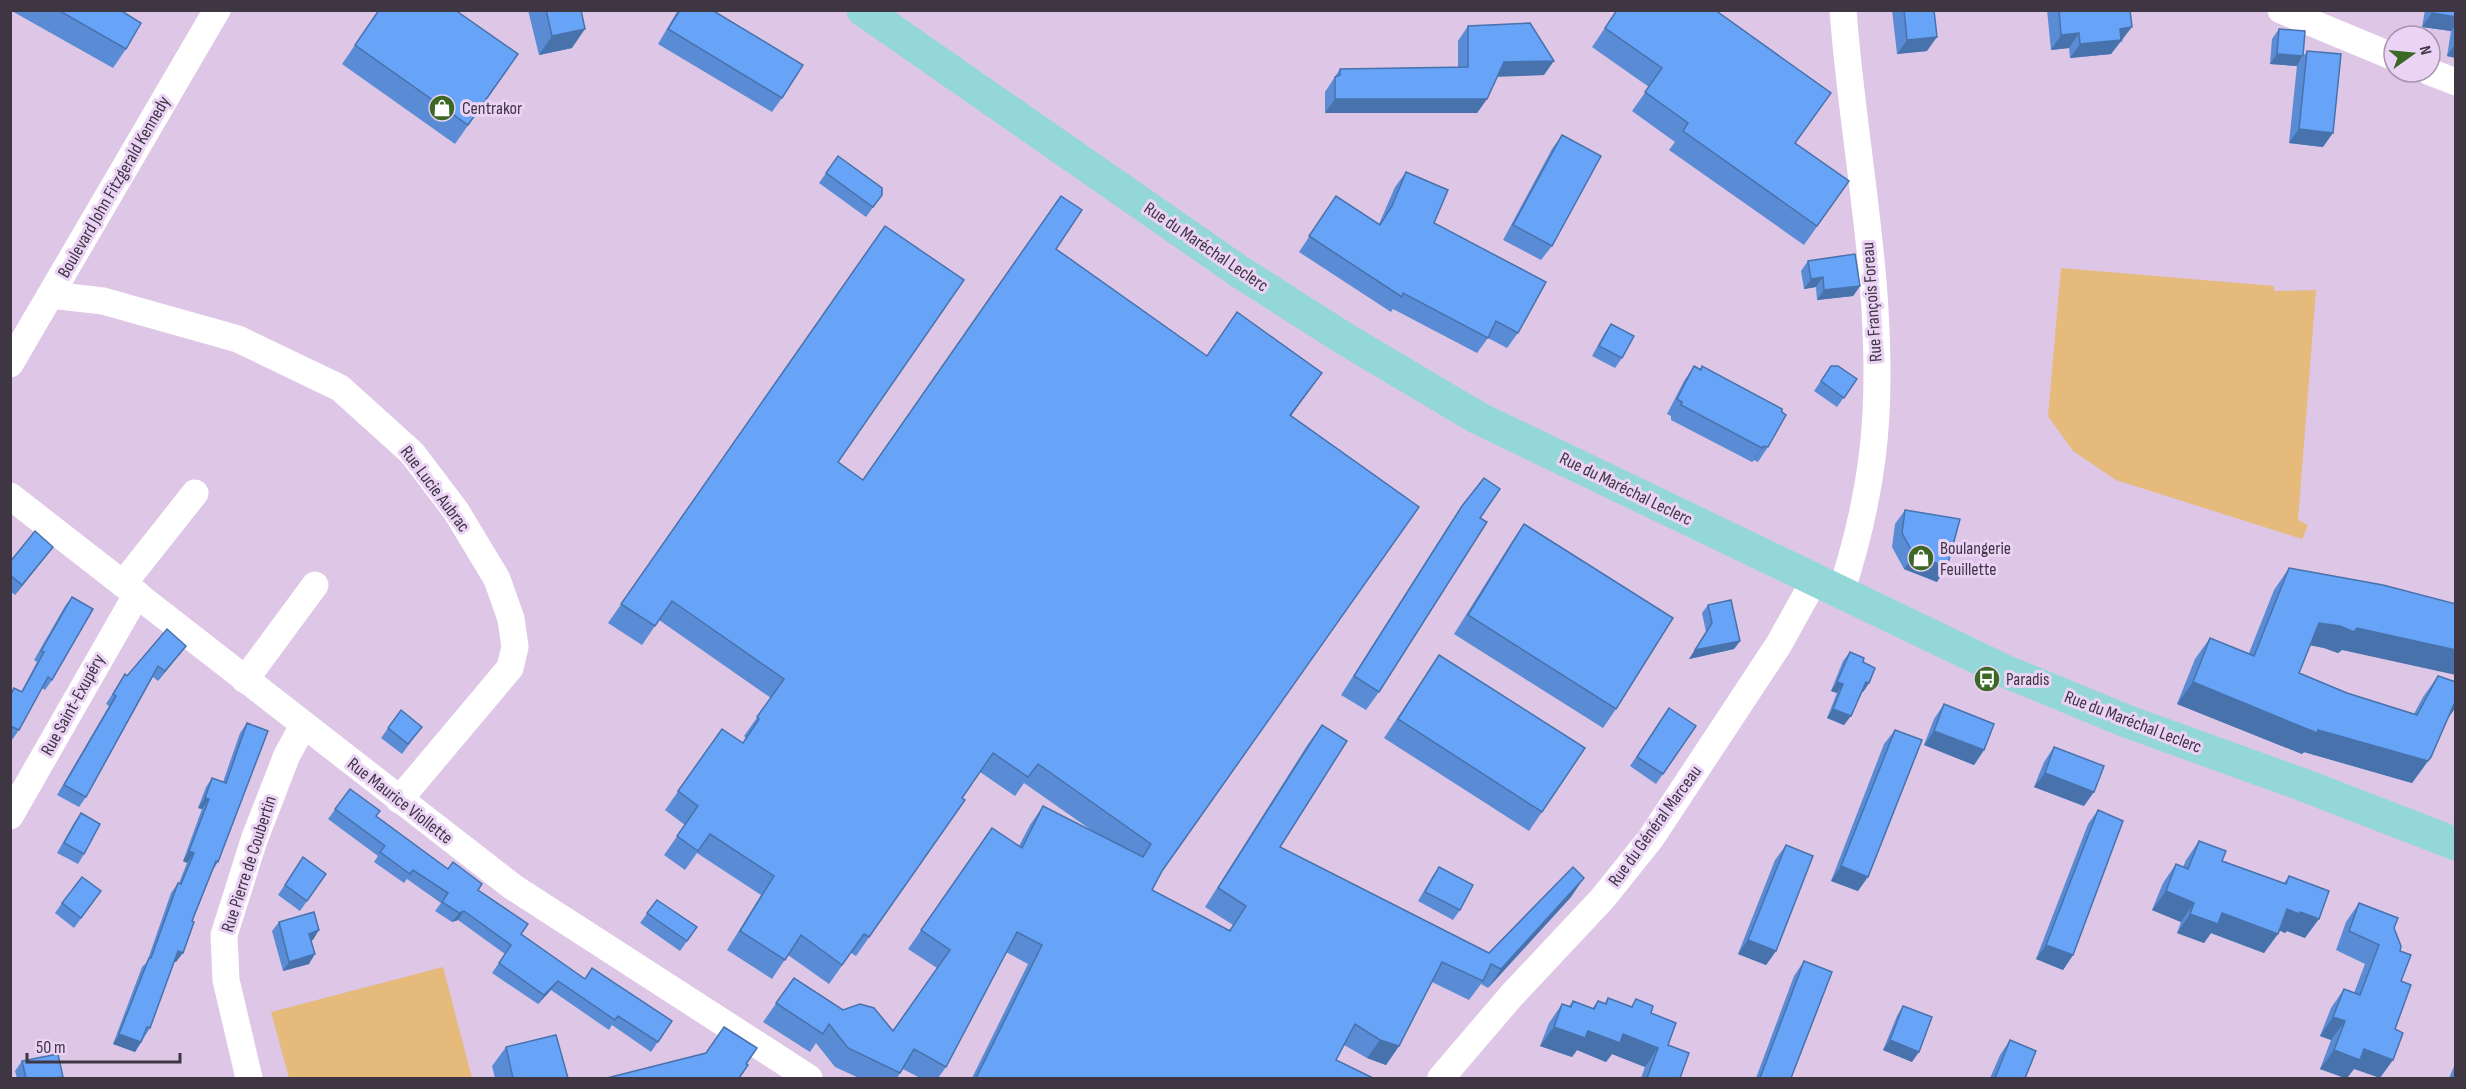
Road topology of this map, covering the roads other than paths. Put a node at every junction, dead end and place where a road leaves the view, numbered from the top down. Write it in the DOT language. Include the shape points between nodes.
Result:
graph roads {
  1 [pos="217,10"];
  2 [pos="863,10"];
  3 [pos="1843,10"];
  4 [pos="2281,10"];
  5 [pos="2382,52"];
  6 [pos="51,295"];
  7 [pos="10,364"];
  8 [pos="195,493"];
  9 [pos="10,496"];
  10 [pos="315,585"];
  11 [pos="1828,585"];
  12 [pos="130,589"];
  13 [pos="245,680"];
  14 [pos="303,726"];
  15 [pos="399,800"];
  16 [pos="10,816"];
  17 [pos="2456,844"];
  18 [pos="249,1078"];
  19 [pos="809,1078"];
  20 [pos="1441,1078"];
  1 -- 6 [label="street, Boulevard John Fitzgerald Kennedy"];
  2 -- 11 [label="main road, Rue du Maréchal Leclerc" via="1231,265 1478,418"];
  3 -- 11 [label="street, Rue François Foreau" via="1872,277 1876,416 1856,547"];
  4 -- 5 [label="street"];
  6 -- 7 [label="street, Boulevard John Fitzgerald Kennedy"];
  6 -- 15 [label="street, Rue Lucie Aubrac" via="103,301 238,339 340,388 412,453 456,511 497,579 511,619 515,647 510,668"];
  8 -- 12 [label="street, Rue Saint-Exupéry"];
  9 -- 12 [label="street, Rue Maurice Viollette"];
  10 -- 13 [label="street"];
  11 -- 17 [label="main road, Rue du Maréchal Leclerc" via="2024,678 2126,721"];
  11 -- 20 [label="street, Rue du Général Marceau" via="1779,644 1651,838 1603,898"];
  12 -- 13 [label="street, Rue Maurice Viollette"];
  12 -- 16 [label="street, Rue Saint-Exupéry"];
  13 -- 14 [label="street, Rue Maurice Viollette"];
  14 -- 15 [label="street, Rue Maurice Viollette"];
  14 -- 18 [label="street, Rue Pierre de Coubertin" via="287,755 254,840 224,934 226,980"];
  15 -- 19 [label="street, Rue Maurice Viollette" via="513,887"];
}
